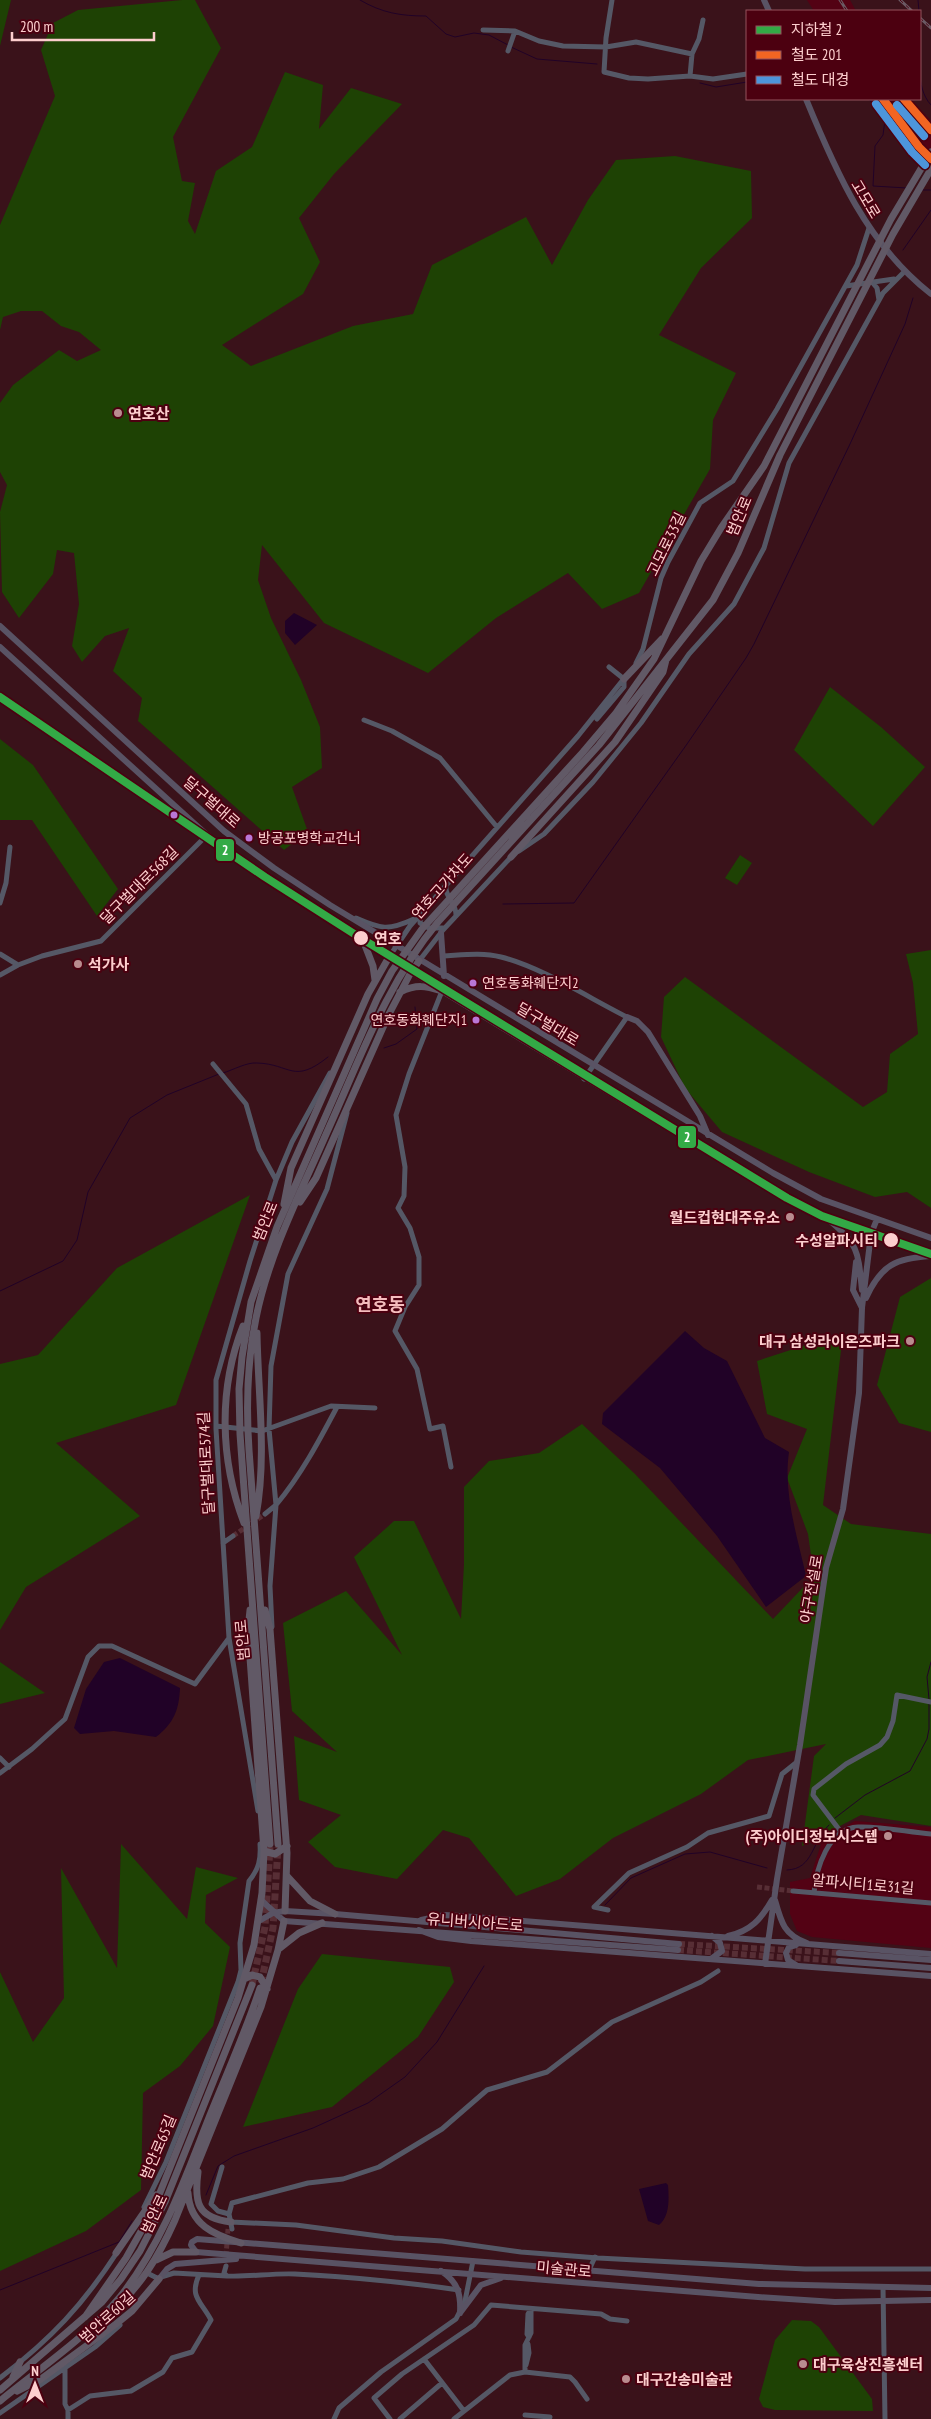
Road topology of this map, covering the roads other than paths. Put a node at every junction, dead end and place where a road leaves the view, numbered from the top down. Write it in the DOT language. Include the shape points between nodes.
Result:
graph roads {
  1 [pos="612,0"];
  2 [pos="703,20"];
  3 [pos="483,30"];
  4 [pos="515,31"];
  5 [pos="606,47"];
  6 [pos="509,49"];
  7 [pos="692,54"];
  8 [pos="746,74"];
  9 [pos="690,76"];
  10 [pos="806,100"];
  11 [pos="931,152"];
  12 [pos="931,168"];
  13 [pos="868,228"];
  14 [pos="906,271"];
  15 [pos="896,278"];
  16 [pos="872,282"];
  17 [pos="846,286"];
  18 [pos="931,294"];
  19 [pos="879,300"];
  20 [pos="0,626"];
  21 [pos="669,632"];
  22 [pos="0,647"];
  23 [pos="666,659"];
  24 [pos="609,667"];
  25 [pos="624,679"];
  26 [pos="364,720"];
  27 [pos="497,827"];
  28 [pos="514,834"];
  29 [pos="207,835"];
  30 [pos="10,848"];
  31 [pos="511,857"];
  32 [pos="446,885"];
  33 [pos="0,903"];
  34 [pos="330,906"];
  35 [pos="422,912"];
  36 [pos="456,916"];
  37 [pos="417,918"];
  38 [pos="443,930"];
  39 [pos="362,940"];
  40 [pos="396,947"];
  41 [pos="0,954"];
  42 [pos="389,956"];
  43 [pos="443,956"];
  44 [pos="419,961"];
  45 [pos="18,965"];
  46 [pos="412,972"];
  47 [pos="0,975"];
  48 [pos="444,976"];
  49 [pos="375,980"];
  50 [pos="442,991"];
  51 [pos="400,992"];
  52 [pos="627,1017"];
  53 [pos="343,1051"];
  54 [pos="593,1065"];
  55 [pos="214,1067"];
  56 [pos="348,1072"];
  57 [pos="584,1079"];
  58 [pos="351,1099"];
  59 [pos="708,1135"];
  60 [pos="276,1180"];
  61 [pos="825,1217"];
  62 [pos="877,1219"];
  63 [pos="284,1220"];
  64 [pos="871,1234"];
  65 [pos="931,1238"];
  66 [pos="931,1255"];
  67 [pos="863,1306"];
  68 [pos="252,1315"];
  69 [pos="337,1406"];
  70 [pos="375,1408"];
  71 [pos="243,1421"];
  72 [pos="216,1426"];
  73 [pos="224,1426"];
  74 [pos="269,1428"];
  75 [pos="262,1431"];
  76 [pos="451,1467"];
  77 [pos="276,1505"];
  78 [pos="265,1514"];
  79 [pos="255,1527"];
  80 [pos="247,1531"];
  81 [pos="234,1536"];
  82 [pos="223,1543"];
  83 [pos="252,1590"];
  84 [pos="260,1592"];
  85 [pos="229,1638"];
  86 [pos="274,1683"];
  87 [pos="931,1702"];
  88 [pos="0,1758"];
  89 [pos="796,1762"];
  90 [pos="8,1767"];
  91 [pos="0,1773"];
  92 [pos="841,1832"];
  93 [pos="931,1834"];
  94 [pos="286,1846"];
  95 [pos="264,1851"];
  96 [pos="287,1876"];
  97 [pos="249,1881"];
  98 [pos="793,1891"];
  99 [pos="814,1893"];
  100 [pos="774,1896"];
  101 [pos="261,1900"];
  102 [pos="931,1903"];
  103 [pos="608,1910"];
  104 [pos="285,1911"];
  105 [pos="272,1913"];
  106 [pos="335,1914"];
  107 [pos="421,1920"];
  108 [pos="259,1921"];
  109 [pos="284,1921"];
  110 [pos="322,1923"];
  111 [pos="419,1930"];
  112 [pos="712,1936"];
  113 [pos="721,1937"];
  114 [pos="768,1942"];
  115 [pos="797,1944"];
  116 [pos="814,1945"];
  117 [pos="278,1950"];
  118 [pos="839,1953"];
  119 [pos="931,1954"];
  120 [pos="710,1959"];
  121 [pos="931,1960"];
  122 [pos="839,1961"];
  123 [pos="765,1964"];
  124 [pos="797,1966"];
  125 [pos="931,1968"];
  126 [pos="718,1972"];
  127 [pos="931,1976"];
  128 [pos="244,1979"];
  129 [pos="252,1985"];
  130 [pos="263,1989"];
  131 [pos="199,2162"];
  132 [pos="222,2167"];
  133 [pos="164,2185"];
  134 [pos="188,2190"];
  135 [pos="229,2214"];
  136 [pos="230,2227"];
  137 [pos="242,2243"];
  138 [pos="116,2252"];
  139 [pos="196,2252"];
  140 [pos="123,2257"];
  141 [pos="260,2257"];
  142 [pos="426,2257"];
  143 [pos="595,2257"];
  144 [pos="473,2261"];
  145 [pos="153,2262"];
  146 [pos="516,2264"];
  147 [pos="227,2266"];
  148 [pos="422,2269"];
  149 [pos="931,2269"];
  150 [pos="440,2270"];
  151 [pos="589,2270"];
  152 [pos="471,2272"];
  153 [pos="149,2274"];
  154 [pos="198,2275"];
  155 [pos="226,2276"];
  156 [pos="509,2277"];
  157 [pos="158,2279"];
  158 [pos="883,2288"];
  159 [pos="931,2288"];
  160 [pos="460,2290"];
  161 [pos="883,2300"];
  162 [pos="931,2300"];
  163 [pos="531,2309"];
  164 [pos="460,2313"];
  165 [pos="85,2317"];
  166 [pos="627,2321"];
  167 [pos="82,2335"];
  168 [pos="424,2359"];
  169 [pos="20,2362"];
  170 [pos="65,2368"];
  171 [pos="525,2372"];
  172 [pos="0,2378"];
  173 [pos="11,2381"];
  174 [pos="442,2383"];
  175 [pos="0,2390"];
  176 [pos="587,2399"];
  177 [pos="2,2400"];
  178 [pos="68,2410"];
  179 [pos="464,2411"];
  180 [pos="0,2412"];
  181 [pos="525,2415"];
  182 [pos="550,2417"];
  183 [pos="68,2419"];
  184 [pos="334,2419"];
  185 [pos="390,2419"];
  186 [pos="400,2419"];
  187 [pos="454,2419"];
  188 [pos="885,2419"];
  1 -- 5 [label="street"];
  2 -- 7 [label="street"];
  3 -- 4 [label="street"];
  4 -- 5 [label="street" via="563,46"];
  4 -- 6 [label="street"];
  5 -- 7 [label="street" via="636,42"];
  5 -- 9 [label="street" via="604,72 629,78"];
  7 -- 9 [label="street"];
  8 -- 9 [label="street" via="713,79"];
  10 -- 13 [label="main road, 고모로" via="834,166"];
  11 -- 21 [label="highway, 범안로" via="891,219 764,466 701,561"];
  12 -- 23 [label="highway, 범안로" via="890,239 780,455 726,577 713,600"];
  13 -- 14 [label="main road, 고모로"];
  13 -- 17 [label="street, 고모로33길" via="860,257"];
  14 -- 15 [label="street"];
  14 -- 18 [label="main road, 고모로"];
  15 -- 16 [label="street"];
  15 -- 19 [label="street"];
  16 -- 17 [label="street"];
  16 -- 19 [label="street"];
  17 -- 25 [label="street, 고모로33길" via="733,481 700,503 661,578 643,649"];
  19 -- 31 [label="street" via="789,463 764,548 734,604 689,654 593,782 544,834"];
  20 -- 34 [label="main road, 달구벌대로" via="224,831"];
  21 -- 25 [label="highway"];
  21 -- 28 [label="highway, 범안로" via="654,659 603,729"];
  22 -- 29 [label="main road, 달구벌대로"];
  23 -- 28 [label="highway, 범안로" via="609,734"];
  23 -- 31 [label="highway" via="663,672 615,742"];
  24 -- 25 [label="street"];
  25 -- 27 [label="street, 고모로33길"];
  26 -- 27 [label="street" via="392,731 440,758"];
  27 -- 32 [label="street, 고모로33길"];
  28 -- 56 [label="highway, 연호고가차도" via="438,910 410,944 384,985"];
  29 -- 39 [label="main road, 달구벌대로" via="266,879"];
  29 -- 45 [label="street, 달구벌대로568길" via="101,941"];
  30 -- 33 [label="street"];
  31 -- 36 [label="street"];
  32 -- 35 [label="street, 고모로33길"];
  32 -- 36 [label="street"];
  34 -- 37 [label="street" via="378,928 399,926"];
  34 -- 40 [label="main road, 달구벌대로"];
  35 -- 37 [label="street, 고모로33길"];
  35 -- 38 [label="street" via="420,923 426,928"];
  36 -- 38 [label="street"];
  37 -- 40 [label="street, 고모로33길"];
  38 -- 43 [label="main road"];
  38 -- 44 [label="street"];
  39 -- 42 [label="main road, 달구벌대로"];
  39 -- 49 [label="highway"];
  40 -- 42 [label="street, 고모로33길"];
  40 -- 44 [label="main road, 달구벌대로"];
  41 -- 45 [label="street"];
  42 -- 46 [label="main road, 달구벌대로"];
  42 -- 49 [label="highway"];
  43 -- 48 [label="main road"];
  43 -- 52 [label="street" via="477,954 501,957 536,970"];
  44 -- 46 [label="highway"];
  44 -- 48 [label="main road, 달구벌대로"];
  45 -- 47 [label="street, 달구벌대로568길"];
  46 -- 50 [label="main road, 달구벌대로"];
  46 -- 51 [label="highway"];
  48 -- 54 [label="main road, 달구벌대로"];
  49 -- 53 [label="highway"];
  50 -- 51 [label="highway" via="423,985"];
  50 -- 57 [label="main road, 달구벌대로"];
  50 -- 76 [label="street" via="396,1115 405,1167 404,1196 398,1208 410,1228 419,1257 419,1286 395,1331 417,1368 430,1429 443,1426"];
  51 -- 58 [label="highway"];
  52 -- 54 [label="street"];
  52 -- 59 [label="main road" via="637,1021 648,1032 700,1116"];
  53 -- 60 [label="street, 달구벌대로574길" via="292,1142"];
  53 -- 63 [label="highway" via="291,1168"];
  54 -- 57 [label="street"];
  54 -- 59 [label="main road, 달구벌대로"];
  55 -- 60 [label="street" via="246,1104 259,1149"];
  56 -- 63 [label="highway, 범안로"];
  57 -- 61 [label="main road, 달구벌대로" via="764,1186"];
  58 -- 63 [label="highway" via="316,1178"];
  58 -- 74 [label="street" via="327,1189 288,1274 271,1366"];
  59 -- 62 [label="main road, 달구벌대로" via="820,1199"];
  60 -- 72 [label="street, 달구벌대로574길" via="216,1380"];
  61 -- 64 [label="main road, 달구벌대로"];
  61 -- 67 [label="main road" via="850,1237 857,1254"];
  62 -- 64 [label="main road, 야구전설로"];
  62 -- 65 [label="main road, 달구벌대로"];
  63 -- 68 [label="highway, 범안로" via="264,1261"];
  64 -- 66 [label="main road, 달구벌대로"];
  64 -- 67 [label="main road, 야구전설로"];
  66 -- 67 [label="main road" via="911,1257 889,1265 878,1276"];
  67 -- 89 [label="main road, 야구전설로" via="859,1393 844,1508 826,1568"];
  68 -- 71 [label="highway, 범안로" via="240,1375"];
  68 -- 73 [label="highway" via="236,1344 229,1371"];
  68 -- 75 [label="highway"];
  69 -- 70 [label="street"];
  69 -- 74 [label="street"];
  69 -- 77 [label="street" via="315,1450"];
  71 -- 79 [label="highway, 범안로" via="248,1433"];
  71 -- 80 [label="highway, 범안로" via="240,1434"];
  72 -- 73 [label="street"];
  72 -- 82 [label="street, 달구벌대로574길"];
  73 -- 75 [label="street"];
  73 -- 80 [label="highway" via="236,1502"];
  74 -- 75 [label="street"];
  74 -- 77 [label="street"];
  75 -- 79 [label="highway" via="260,1496"];
  77 -- 78 [label="street"];
  77 -- 86 [label="street" via="270,1586"];
  79 -- 84 [label="highway, 범안로"];
  80 -- 83 [label="highway, 범안로"];
  81 -- 82 [label="street"];
  82 -- 85 [label="street, 달구벌대로574길"];
  83 -- 84 [label="highway, 범안로" via="274,1844"];
  83 -- 95 [label="highway" via="248,1630"];
  84 -- 86 [label="highway" via="270,1629"];
  85 -- 90 [label="street" via="195,1684 112,1646 98,1646 88,1657 65,1719"];
  85 -- 97 [label="street, 달구벌대로574길" via="258,1810 261,1860"];
  86 -- 94 [label="highway"];
  87 -- 92 [label="street" via="897,1696 893,1721 880,1745 846,1764 814,1789 813,1795"];
  88 -- 90 [label="street"];
  89 -- 100 [label="main road, 야구전설로"];
  89 -- 103 [label="street" via="782,1774 768,1816 708,1833 687,1847 629,1873 594,1907"];
  90 -- 91 [label="street"];
  92 -- 93 [label="street" via="857,1827"];
  92 -- 99 [label="street" via="825,1854"];
  94 -- 95 [label="highway" via="275,1854"];
  94 -- 96 [label="highway"];
  95 -- 101 [label="highway"];
  96 -- 104 [label="highway"];
  96 -- 106 [label="highway" via="310,1901"];
  97 -- 138 [label="street, 범안로65길" via="238,1982 166,2162 146,2204"];
  98 -- 99 [label="street, 알파시티1로31길"];
  99 -- 102 [label="street, 알파시티1로31길"];
  100 -- 113 [label="main road" via="763,1917 753,1927"];
  100 -- 114 [label="main road, 야구전설로"];
  100 -- 116 [label="main road" via="785,1929 796,1939"];
  101 -- 105 [label="main road"];
  101 -- 108 [label="highway"];
  104 -- 105 [label="main road, 유니버시아드로"];
  104 -- 106 [label="main road, 유니버시아드로"];
  104 -- 109 [label="main road"];
  105 -- 108 [label="main road, 유니버시아드로"];
  105 -- 109 [label="main road"];
  106 -- 107 [label="main road, 유니버시아드로"];
  107 -- 111 [label="main road, 유니버시아드로" via="679,1947"];
  107 -- 112 [label="main road" via="445,1915"];
  108 -- 128 [label="highway"];
  109 -- 110 [label="main road, 유니버시아드로"];
  109 -- 117 [label="highway"];
  110 -- 111 [label="main road, 유니버시아드로"];
  110 -- 117 [label="highway" via="287,1940"];
  111 -- 120 [label="main road" via="438,1937 471,1941"];
  112 -- 113 [label="main road"];
  112 -- 120 [label="main road" via="720,1943 722,1951"];
  113 -- 114 [label="main road"];
  114 -- 115 [label="main road"];
  114 -- 123 [label="main road, 야구전설로"];
  115 -- 116 [label="main road"];
  115 -- 124 [label="main road" via="789,1947 786,1953 788,1960"];
  116 -- 119 [label="main road"];
  117 -- 130 [label="highway"];
  118 -- 121 [label="main road"];
  120 -- 123 [label="main road"];
  122 -- 125 [label="main road"];
  123 -- 124 [label="main road"];
  124 -- 127 [label="main road"];
  126 -- 135 [label="street" via="612,2022 547,2072 487,2090 442,2129 380,2167 343,2179 308,2183 232,2203"];
  128 -- 130 [label="highway" via="252,1975 260,1977 265,1983"];
  128 -- 133 [label="highway"];
  129 -- 165 [label="highway, 범안로" via="158,2217 121,2279"];
  130 -- 131 [label="highway"];
  130 -- 167 [label="highway, 범안로" via="158,2240 118,2298"];
  131 -- 134 [label="highway"];
  131 -- 136 [label="highway" via="196,2188 200,2208 206,2215"];
  132 -- 135 [label="street" via="211,2204"];
  133 -- 138 [label="highway"];
  133 -- 165 [label="highway" via="132,2248"];
  134 -- 137 [label="highway" via="191,2210 200,2224 216,2234"];
  134 -- 145 [label="highway"];
  135 -- 136 [label="street"];
  136 -- 143 [label="street" via="296,2225 521,2252"];
  137 -- 139 [label="main road, 미술관로" via="195,2240 191,2245"];
  137 -- 142 [label="main road, 미술관로"];
  138 -- 140 [label="street"];
  138 -- 169 [label="street, 범안로65길" via="71,2315"];
  139 -- 141 [label="main road, 미술관로"];
  139 -- 145 [label="highway" via="173,2252"];
  141 -- 148 [label="main road, 미술관로"];
  141 -- 157 [label="main road" via="175,2264"];
  142 -- 144 [label="main road, 미술관로"];
  142 -- 148 [label="main road" via="428,2264"];
  143 -- 149 [label="street" via="805,2269"];
  143 -- 151 [label="street"];
  144 -- 146 [label="main road, 미술관로"];
  144 -- 152 [label="street"];
  145 -- 167 [label="highway" via="125,2301"];
  146 -- 151 [label="main road, 미술관로"];
  146 -- 156 [label="main road" via="510,2266"];
  147 -- 155 [label="street"];
  148 -- 150 [label="main road, 미술관로"];
  150 -- 152 [label="main road, 미술관로"];
  150 -- 160 [label="main road"];
  151 -- 158 [label="main road, 미술관로" via="758,2284"];
  152 -- 156 [label="main road, 미술관로"];
  152 -- 164 [label="street"];
  153 -- 157 [label="street"];
  154 -- 155 [label="street"];
  154 -- 157 [label="street" via="174,2273"];
  154 -- 178 [label="street" via="194,2294 211,2320 192,2352 172,2358 163,2372 131,2391 90,2396"];
  155 -- 160 [label="street" via="293,2274"];
  156 -- 161 [label="main road, 미술관로" via="835,2302"];
  156 -- 164 [label="main road" via="481,2285"];
  157 -- 170 [label="street, 범안로60길" via="138,2310"];
  157 -- 177 [label="highway" via="116,2324 41,2379"];
  158 -- 159 [label="main road, 미술관로"];
  158 -- 161 [label="street"];
  160 -- 164 [label="main road"];
  161 -- 162 [label="main road, 미술관로"];
  161 -- 188 [label="street"];
  163 -- 166 [label="street" via="601,2314 610,2320"];
  163 -- 168 [label="street" via="497,2304 489,2306 478,2322"];
  163 -- 171 [label="street" via="531,2333 525,2345"];
  164 -- 184 [label="street" via="451,2323 380,2372 339,2408"];
  165 -- 173 [label="highway, 범안로"];
  167 -- 177 [label="highway, 범안로"];
  168 -- 174 [label="street"];
  168 -- 185 [label="street" via="374,2398"];
  169 -- 172 [label="street, 범안로65길"];
  169 -- 173 [label="highway"];
  170 -- 178 [label="street" via="65,2404"];
  170 -- 180 [label="street, 범안로60길"];
  171 -- 176 [label="street" via="570,2377"];
  171 -- 179 [label="street" via="506,2376"];
  173 -- 175 [label="highway, 범안로"];
  174 -- 179 [label="street"];
  174 -- 186 [label="street"];
  178 -- 183 [label="street"];
  179 -- 187 [label="street"];
  181 -- 182 [label="street"];
}
